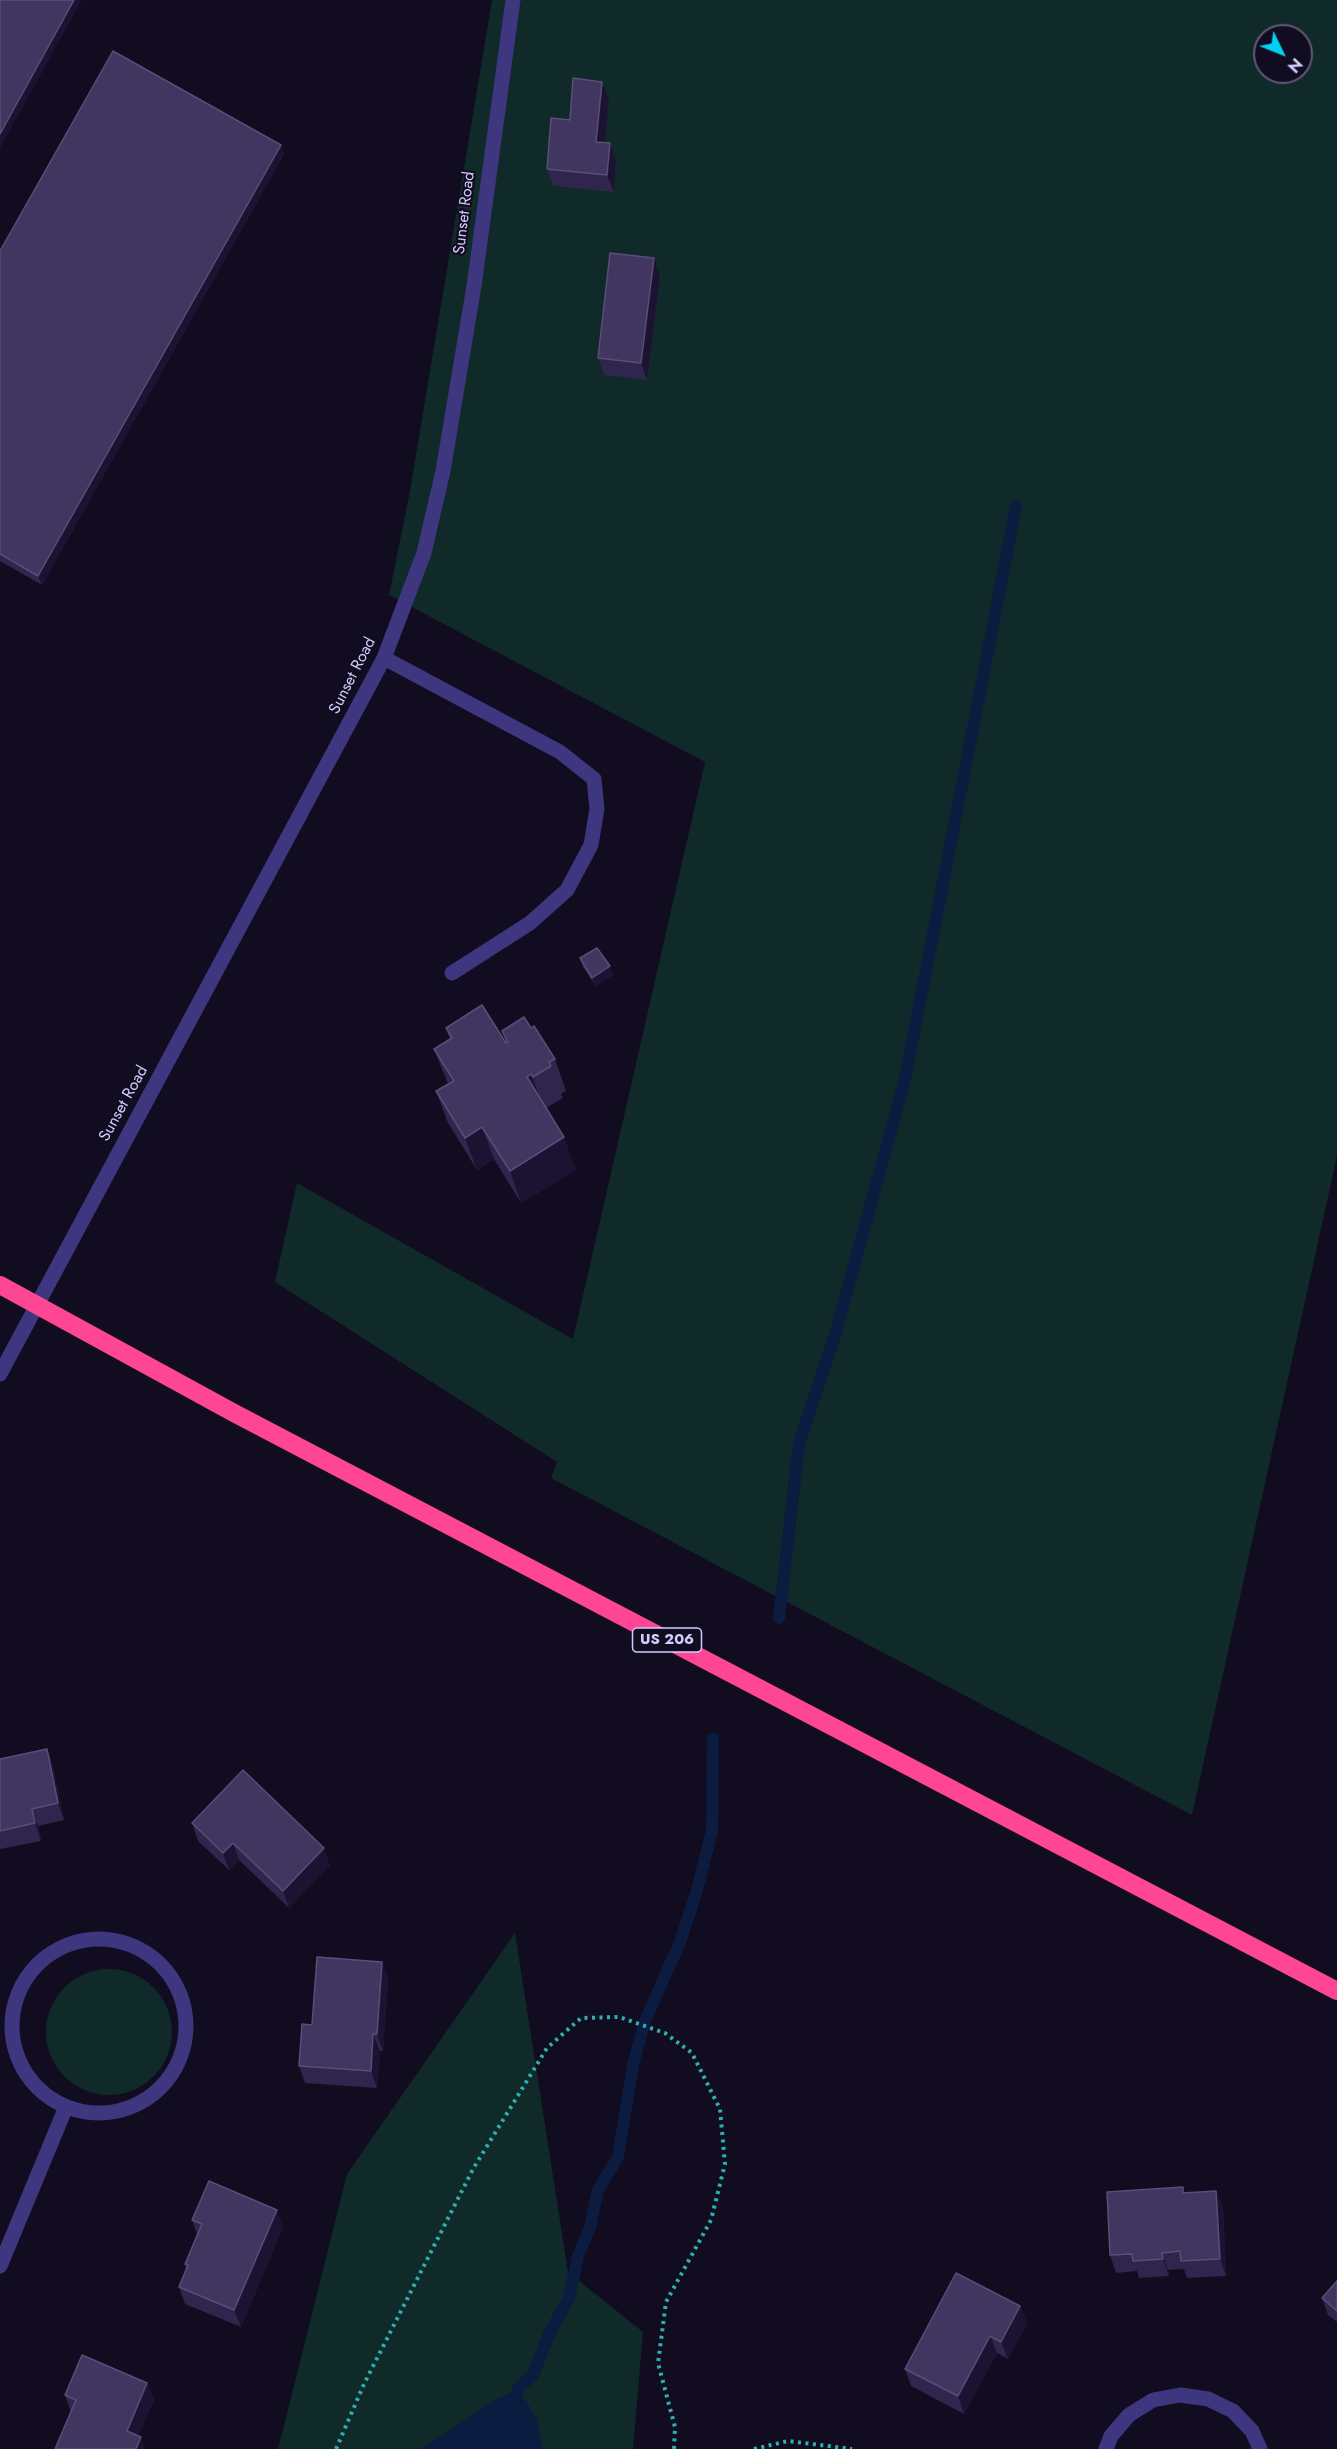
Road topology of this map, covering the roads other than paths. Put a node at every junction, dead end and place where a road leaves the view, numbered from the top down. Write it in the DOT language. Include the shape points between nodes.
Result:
graph roads {
  1 [pos="513,0"];
  2 [pos="384,658"];
  3 [pos="452,973"];
  4 [pos="0,1285"];
  5 [pos="36,1304"];
  6 [pos="0,1374"];
  7 [pos="1337,1991"];
  8 [pos="66,2107"];
  9 [pos="0,2266"];
  10 [pos="1106,2449"];
  11 [pos="1260,2449"];
  1 -- 2 [label="street, Sunset Road" via="474,286 443,471 424,553"];
  2 -- 3 [label="street" via="560,752 594,779 597,809 591,845 567,890 530,923"];
  2 -- 5 [label="street, Sunset Road"];
  4 -- 5 [label="highway, US 206"];
  5 -- 6 [label="street, Sunset Road"];
  5 -- 7 [label="highway, US 206" via="234,1413"];
  8 -- 8 [label="street" via="94,2114 123,2110 150,2098 171,2077 184,2050 187,2021 180,1992 165,1968 142,1950 115,1940 87,1940 60,1948 37,1965 21,1988 13,2016 17,2053 24,2070 42,2092"];
  8 -- 9 [label="street"];
  10 -- 11 [label="street" via="1111,2436 1129,2415 1153,2400 1180,2395 1208,2399 1233,2411 1252,2432"];
}
